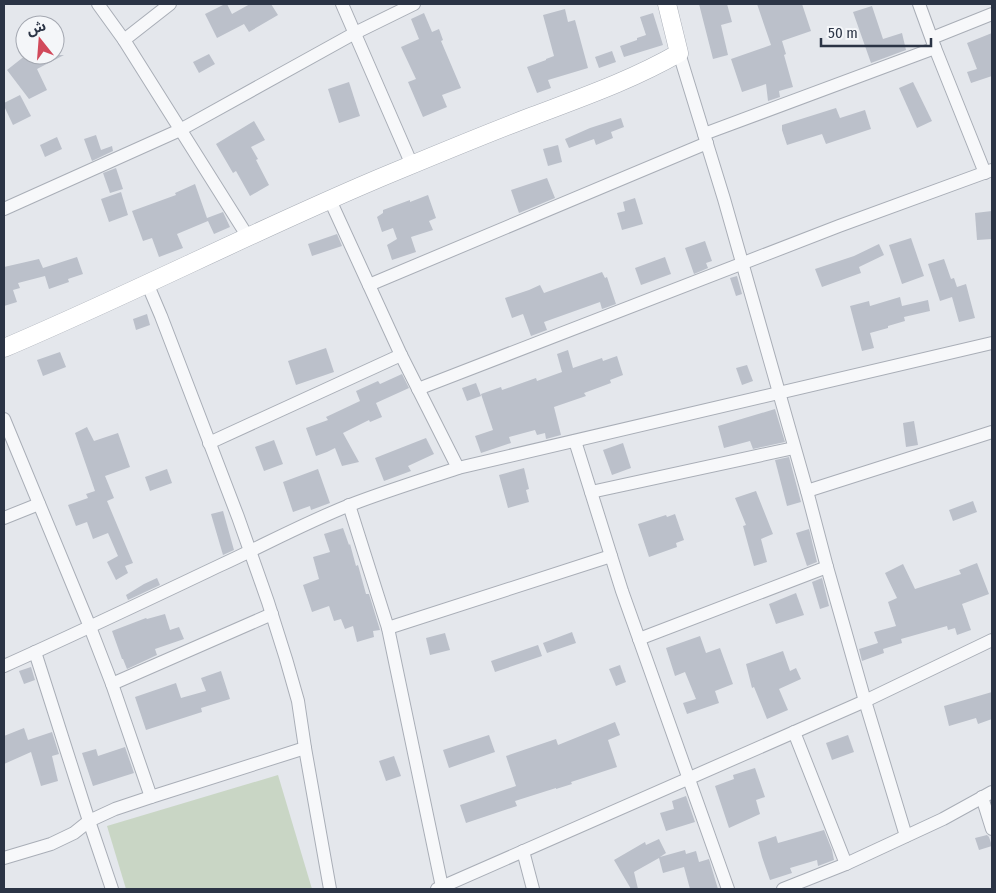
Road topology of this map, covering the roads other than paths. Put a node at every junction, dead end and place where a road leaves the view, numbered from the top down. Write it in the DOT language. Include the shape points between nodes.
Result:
graph roads {
  1 [pos="98,4"];
  2 [pos="170,4"];
  3 [pos="342,4"];
  4 [pos="414,4"];
  5 [pos="667,4"];
  6 [pos="919,4"];
  7 [pos="992,14"];
  8 [pos="355,33"];
  9 [pos="124,40"];
  10 [pos="934,43"];
  11 [pos="679,53"];
  12 [pos="180,130"];
  13 [pos="705,138"];
  14 [pos="412,165"];
  15 [pos="988,172"];
  16 [pos="330,200"];
  17 [pos="4,209"];
  18 [pos="248,237"];
  19 [pos="742,264"];
  20 [pos="147,283"];
  21 [pos="369,285"];
  22 [pos="992,343"];
  23 [pos="4,348"];
  24 [pos="401,355"];
  25 [pos="418,390"];
  26 [pos="779,392"];
  27 [pos="4,419"];
  28 [pos="992,432"];
  29 [pos="575,441"];
  30 [pos="209,443"];
  31 [pos="794,448"];
  32 [pos="458,468"];
  33 [pos="807,490"];
  34 [pos="591,492"];
  35 [pos="39,504"];
  36 [pos="349,505"];
  37 [pos="4,518"];
  38 [pos="250,551"];
  39 [pos="611,556"];
  40 [pos="827,566"];
  41 [pos="272,614"];
  42 [pos="90,627"];
  43 [pos="388,628"];
  44 [pos="639,639"];
  45 [pos="992,640"];
  46 [pos="35,652"];
  47 [pos="4,666"];
  48 [pos="112,684"];
  49 [pos="865,701"];
  50 [pos="794,732"];
  51 [pos="305,748"];
  52 [pos="689,778"];
  53 [pos="987,795"];
  54 [pos="151,797"];
  55 [pos="89,821"];
  56 [pos="992,829"];
  57 [pos="906,836"];
  58 [pos="523,851"];
  59 [pos="4,858"];
  60 [pos="846,864"];
  61 [pos="439,888"];
  62 [pos="112,889"];
  63 [pos="330,889"];
  64 [pos="533,889"];
  65 [pos="728,889"];
  66 [pos="783,889"];
  1 -- 9 [label="street"];
  2 -- 9 [label="street"];
  3 -- 8 [label="street"];
  4 -- 8 [label="street"];
  5 -- 11 [label="street"];
  6 -- 10 [label="street"];
  7 -- 10 [label="street"];
  8 -- 12 [label="street"];
  8 -- 14 [label="street"];
  9 -- 12 [label="street"];
  10 -- 13 [label="street"];
  10 -- 15 [label="street"];
  11 -- 13 [label="street"];
  11 -- 14 [label="street" via="621,82"];
  12 -- 17 [label="street"];
  12 -- 18 [label="street"];
  13 -- 19 [label="street"];
  13 -- 21 [label="street"];
  14 -- 16 [label="street"];
  15 -- 19 [label="street"];
  16 -- 18 [label="street"];
  16 -- 21 [label="street"];
  18 -- 20 [label="street"];
  19 -- 25 [label="street"];
  19 -- 26 [label="street"];
  20 -- 23 [label="street"];
  20 -- 30 [label="street"];
  21 -- 24 [label="street"];
  22 -- 26 [label="street"];
  24 -- 25 [label="street"];
  24 -- 30 [label="street"];
  25 -- 32 [label="street"];
  26 -- 29 [label="street"];
  26 -- 31 [label="street"];
  27 -- 35 [label="street"];
  28 -- 33 [label="street"];
  29 -- 32 [label="street"];
  29 -- 34 [label="street"];
  30 -- 38 [label="street"];
  31 -- 33 [label="street"];
  31 -- 34 [label="street"];
  32 -- 36 [label="street"];
  33 -- 40 [label="street"];
  34 -- 39 [label="street"];
  35 -- 37 [label="street"];
  35 -- 42 [label="street"];
  36 -- 38 [label="street"];
  36 -- 43 [label="street"];
  38 -- 41 [label="street"];
  38 -- 42 [label="street"];
  39 -- 43 [label="street"];
  39 -- 44 [label="street"];
  40 -- 44 [label="street"];
  40 -- 49 [label="street"];
  41 -- 48 [label="street"];
  41 -- 51 [label="street" via="298,701"];
  42 -- 46 [label="street"];
  42 -- 48 [label="street"];
  43 -- 61 [label="street"];
  44 -- 52 [label="street"];
  45 -- 49 [label="street"];
  46 -- 47 [label="street"];
  46 -- 55 [label="street"];
  48 -- 54 [label="street"];
  49 -- 50 [label="street"];
  49 -- 57 [label="street"];
  50 -- 52 [label="street"];
  50 -- 60 [label="street"];
  51 -- 54 [label="street"];
  51 -- 63 [label="street"];
  52 -- 58 [label="street"];
  52 -- 65 [label="street"];
  53 -- 56 [label="street"];
  53 -- 57 [label="street"];
  54 -- 55 [label="street"];
  55 -- 59 [label="street" via="51,844"];
  55 -- 62 [label="street"];
  57 -- 60 [label="street"];
  58 -- 61 [label="street"];
  58 -- 64 [label="street"];
  60 -- 66 [label="street"];
}
